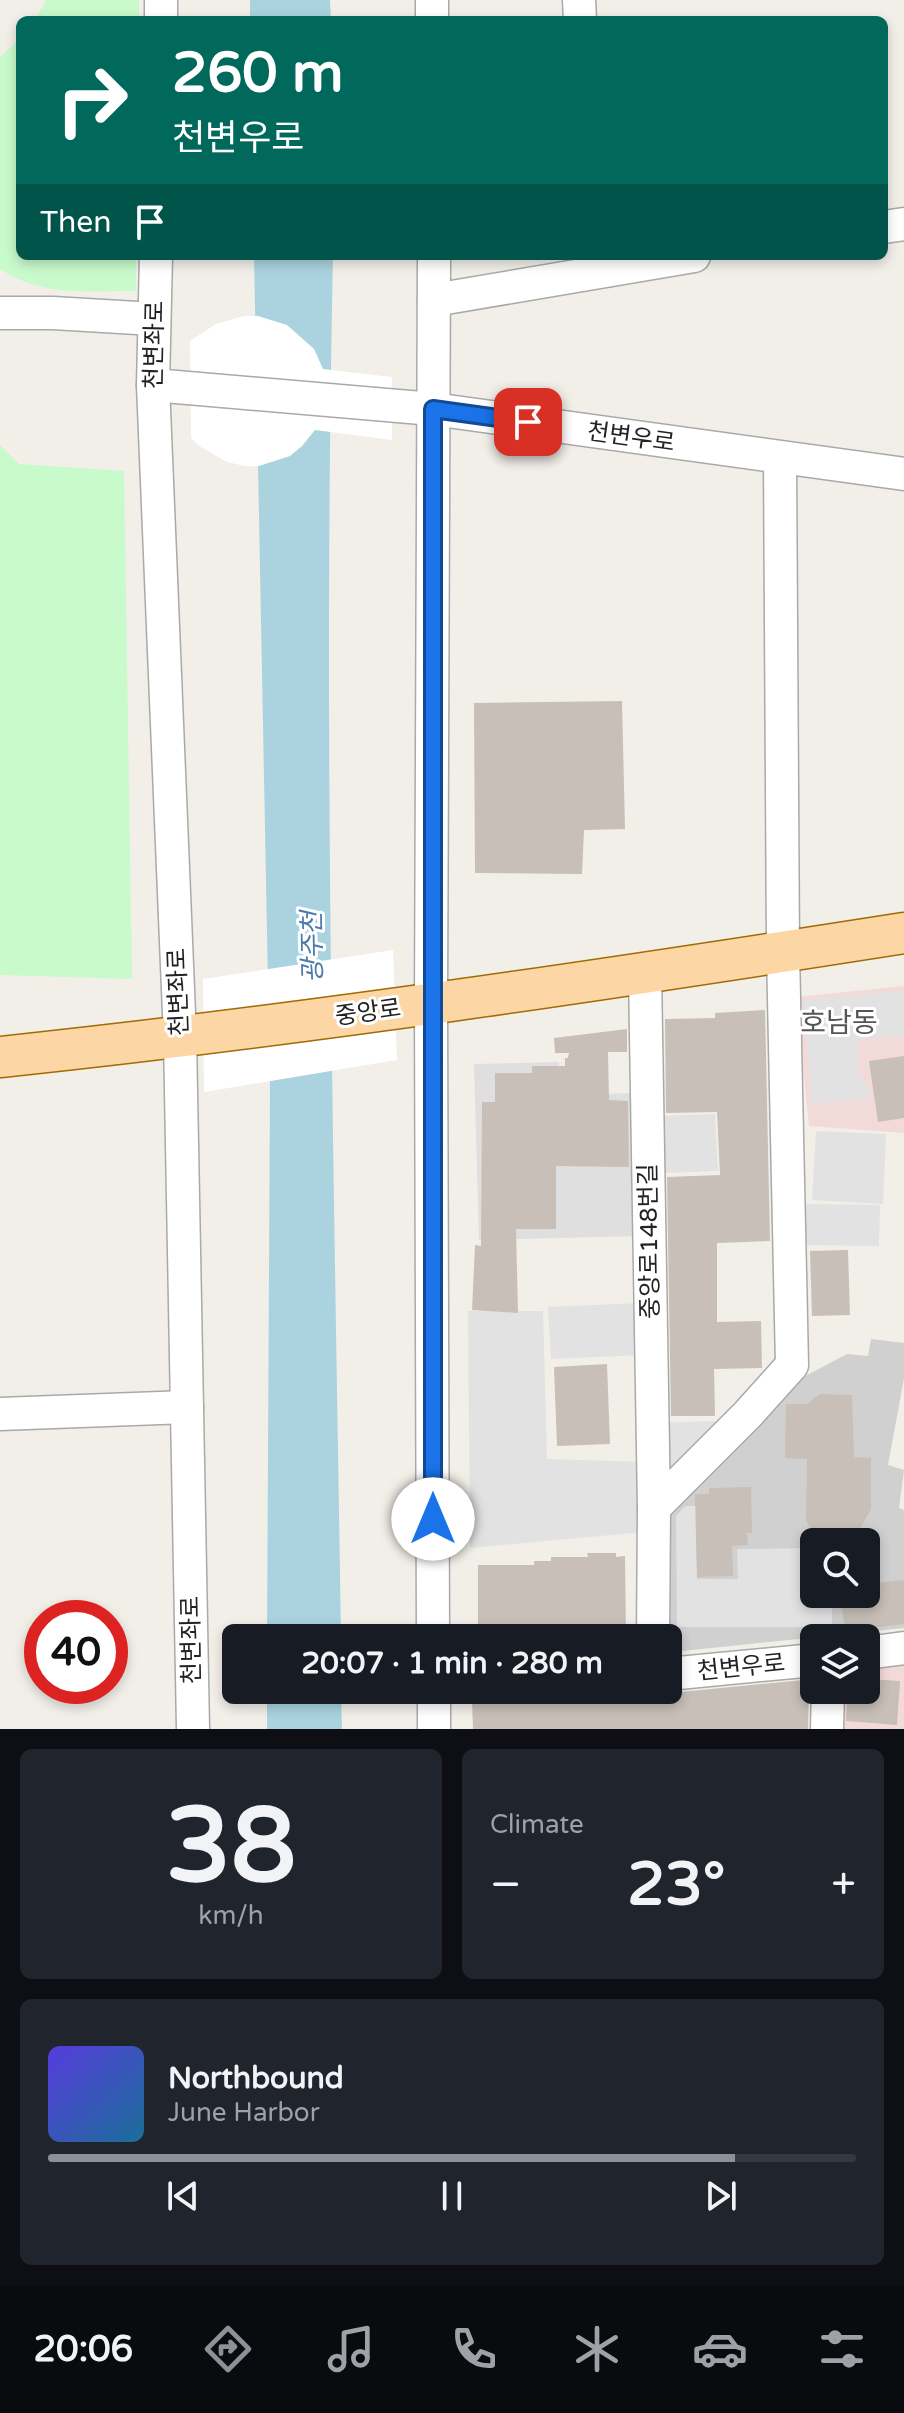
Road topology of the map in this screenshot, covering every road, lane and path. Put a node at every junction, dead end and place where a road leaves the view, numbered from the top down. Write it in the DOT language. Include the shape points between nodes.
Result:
graph roads {
  1 [pos="156,260"];
  2 [pos="434,260"];
  3 [pos="641,260"];
  4 [pos="588,264"];
  5 [pos="434,300"];
  6 [pos="0,313"];
  7 [pos="154,319"];
  8 [pos="153,385"];
  9 [pos="420,408"];
  10 [pos="780,458"];
  11 [pos="904,474"];
  12 [pos="904,933"];
  13 [pos="783,952"];
  14 [pos="645,974"];
  15 [pos="431,1004"];
  16 [pos="180,1038"];
  17 [pos="0,1057"];
  18 [pos="187,1407"];
  19 [pos="0,1414"];
  20 [pos="654,1508"];
  21 [pos="433,1624"];
  22 [pos="653,1624"];
  23 [pos="904,1648"];
  24 [pos="880,1651"];
  25 [pos="800,1661"];
  26 [pos="682,1673"];
  27 [pos="434,1704"];
  28 [pos="828,1704"];
  29 [pos="193,1729"];
  30 [pos="434,1729"];
  31 [pos="827,1729"];
  1 -- 7 [label="street, 천변좌로"];
  2 -- 5 [label="street"];
  3 -- 4 [label="street"];
  4 -- 5 [label="street"];
  5 -- 9 [label="street"];
  6 -- 7 [label="street"];
  7 -- 8 [label="street, 천변좌로"];
  8 -- 9 [label="street, 천변우로"];
  8 -- 16 [label="street, 천변좌로"];
  9 -- 10 [label="street, 천변우로"];
  9 -- 15 [label="street"];
  10 -- 11 [label="street, 천변우로"];
  10 -- 13 [label="street"];
  12 -- 13 [label="main road, 중앙로"];
  13 -- 14 [label="main road, 중앙로"];
  13 -- 20 [label="street" via="792,1365"];
  14 -- 15 [label="main road, 중앙로"];
  14 -- 20 [label="street, 중앙로148번길"];
  15 -- 16 [label="main road, 중앙로"];
  15 -- 21 [label="street"];
  16 -- 17 [label="main road, 중앙로"];
  16 -- 18 [label="street, 천변좌로"];
  18 -- 19 [label="street"];
  18 -- 29 [label="street, 천변좌로"];
  20 -- 22 [label="street, 중앙로148번길"];
  23 -- 24 [label="street"];
  25 -- 26 [label="street, 천변우로"];
  27 -- 30 [label="street"];
  28 -- 31 [label="street"];
}
